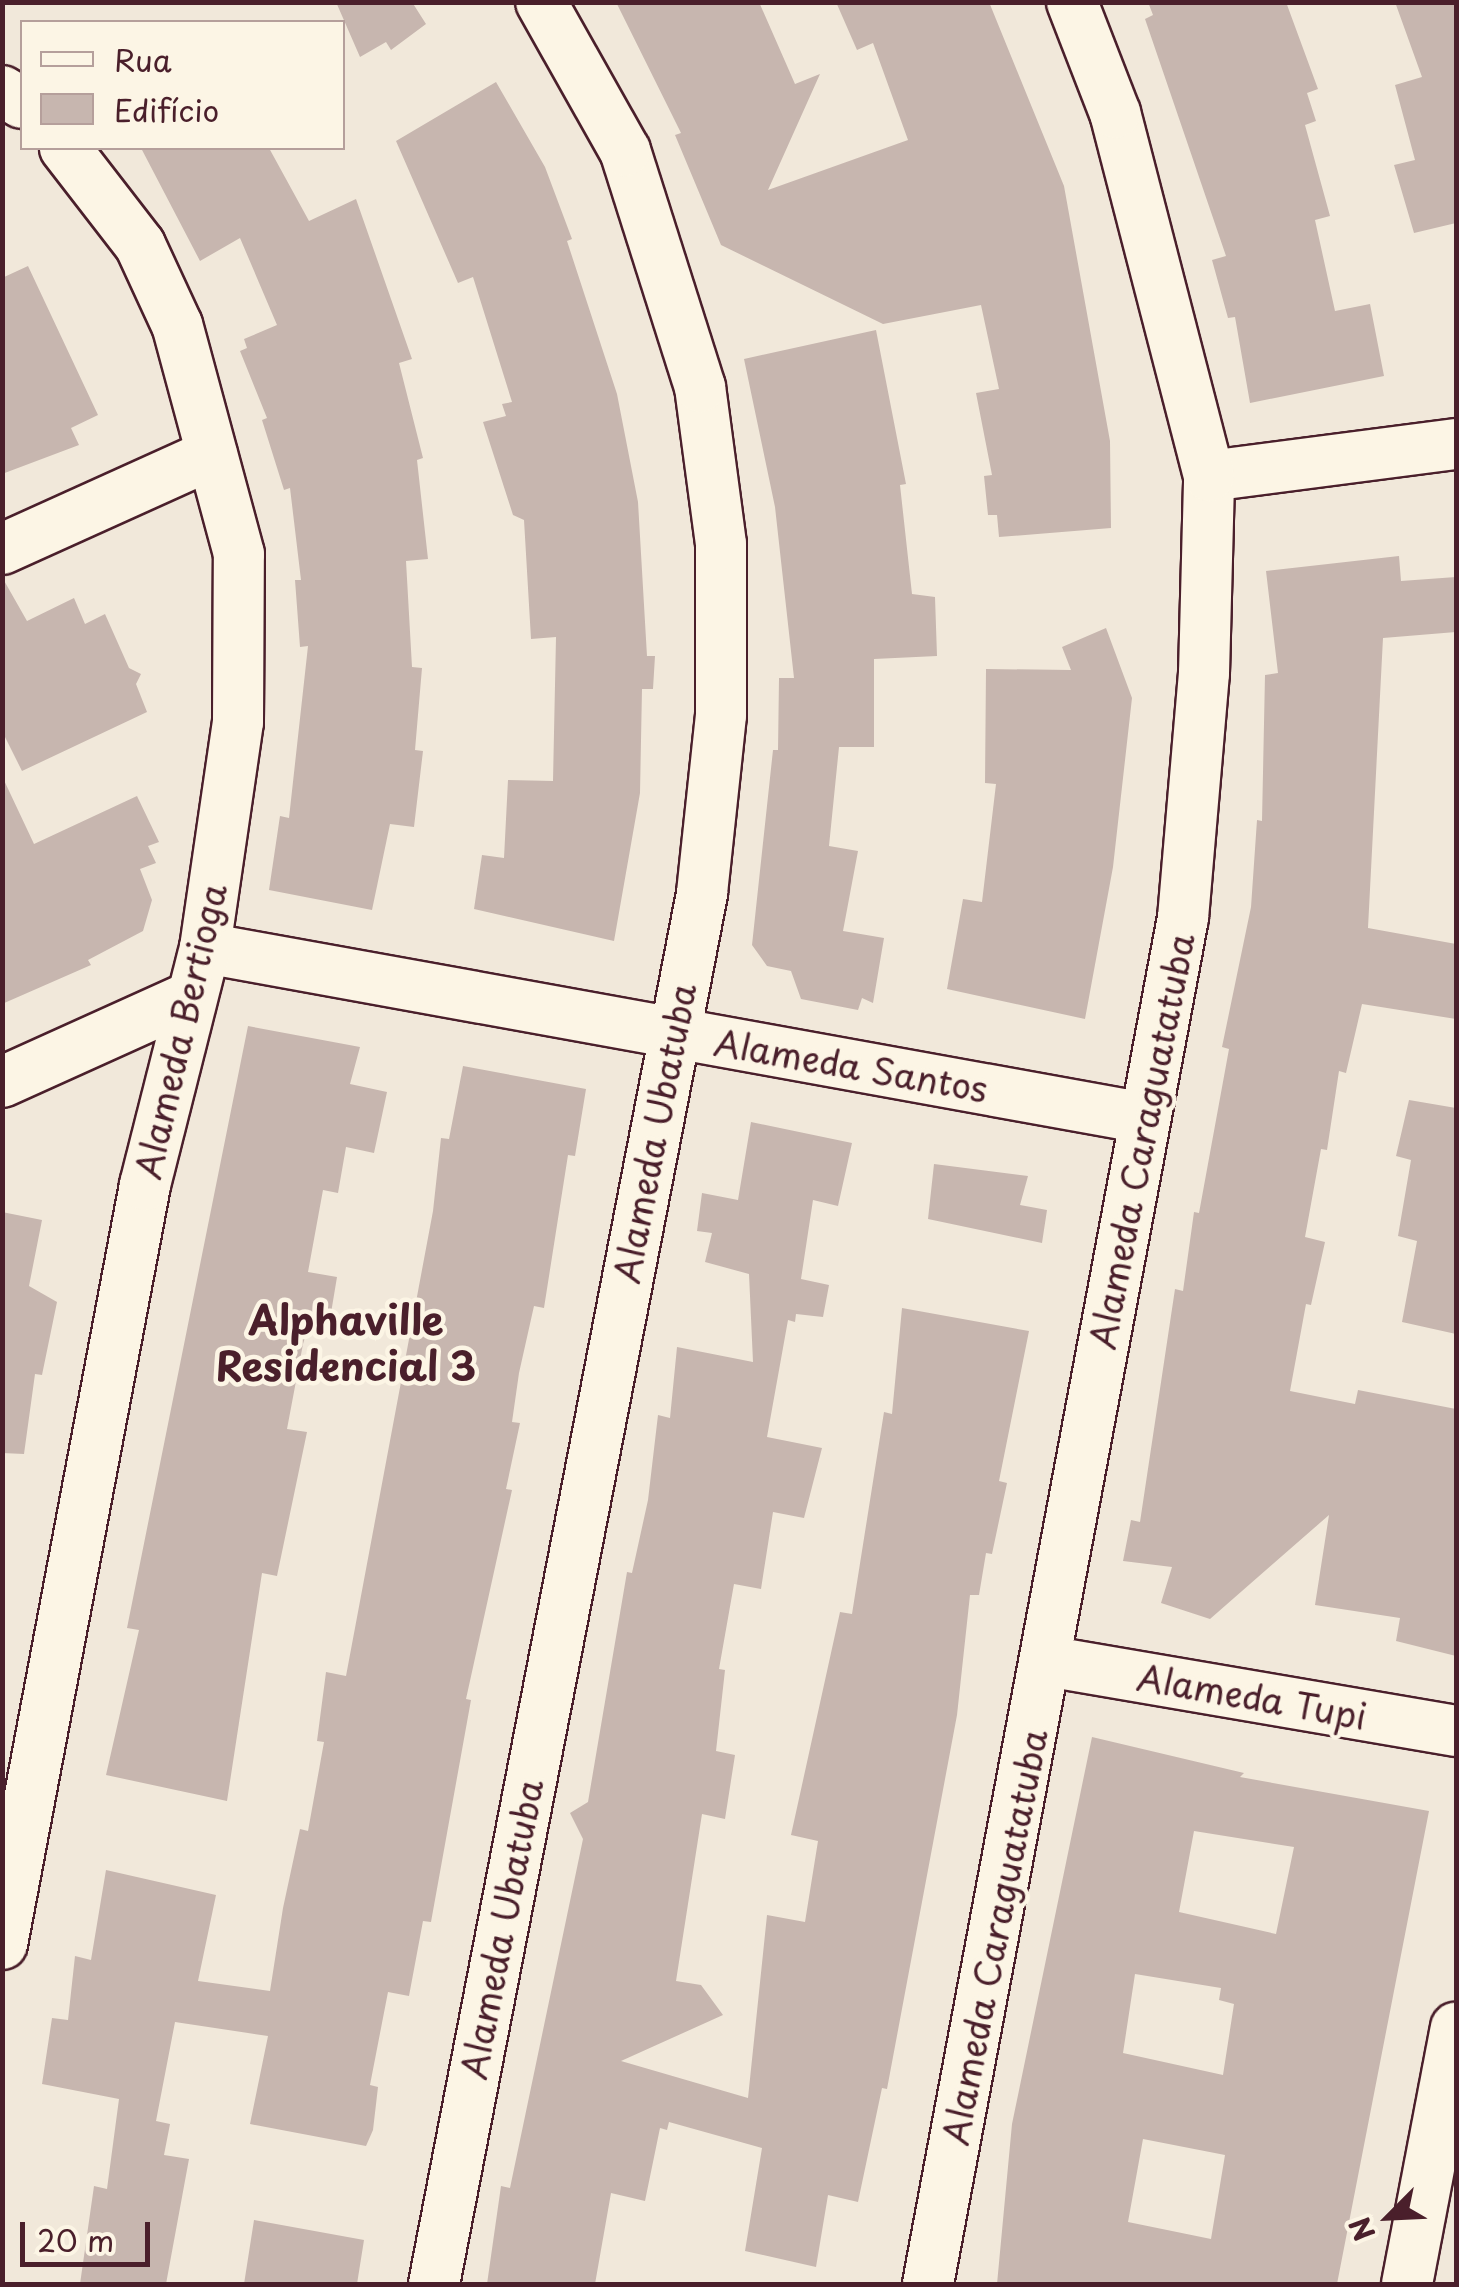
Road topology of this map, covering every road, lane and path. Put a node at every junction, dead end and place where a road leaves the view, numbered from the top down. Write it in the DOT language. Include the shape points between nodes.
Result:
graph roads {
  1 [pos="541,2"];
  2 [pos="1072,2"];
  3 [pos="67,150"];
  4 [pos="1456,444"];
  5 [pos="212,454"];
  6 [pos="1209,476"];
  7 [pos="2,550"];
  8 [pos="205,948"];
  9 [pos="188,998"];
  10 [pos="675,1033"];
  11 [pos="2,1082"];
  12 [pos="1144,1118"];
  13 [pos="1047,1661"];
  14 [pos="1456,1731"];
  15 [pos="2,1944"];
  16 [pos="1456,2028"];
  17 [pos="434,2284"];
  18 [pos="928,2284"];
  19 [pos="1408,2284"];
  1 -- 10 [label="street, Alameda Ubatuba" via="625,151 666,267 700,386 718,524 721,715 702,892"];
  2 -- 6 [label="street, Alameda Caraguatatuba" via="1115,113"];
  3 -- 5 [label="street, Alameda Bertioga" via="140,245 177,325"];
  4 -- 6 [label="street"];
  5 -- 7 [label="street"];
  5 -- 8 [label="street, Alameda Bertioga" via="238,554 238,722"];
  6 -- 12 [label="street, Alameda Caraguatatuba" via="1204,674 1183,918"];
  8 -- 9 [label="street, Alameda Bertioga"];
  8 -- 10 [label="street, Alameda Santos"];
  9 -- 11 [label="street"];
  9 -- 15 [label="street, Alameda Bertioga" via="144,1185"];
  10 -- 12 [label="street, Alameda Santos"];
  10 -- 17 [label="street, Alameda Ubatuba"];
  12 -- 13 [label="street, Alameda Caraguatatuba"];
  13 -- 14 [label="street, Alameda Tupi"];
  13 -- 18 [label="street, Alameda Caraguatatuba"];
  16 -- 19 [label="street"];
}
